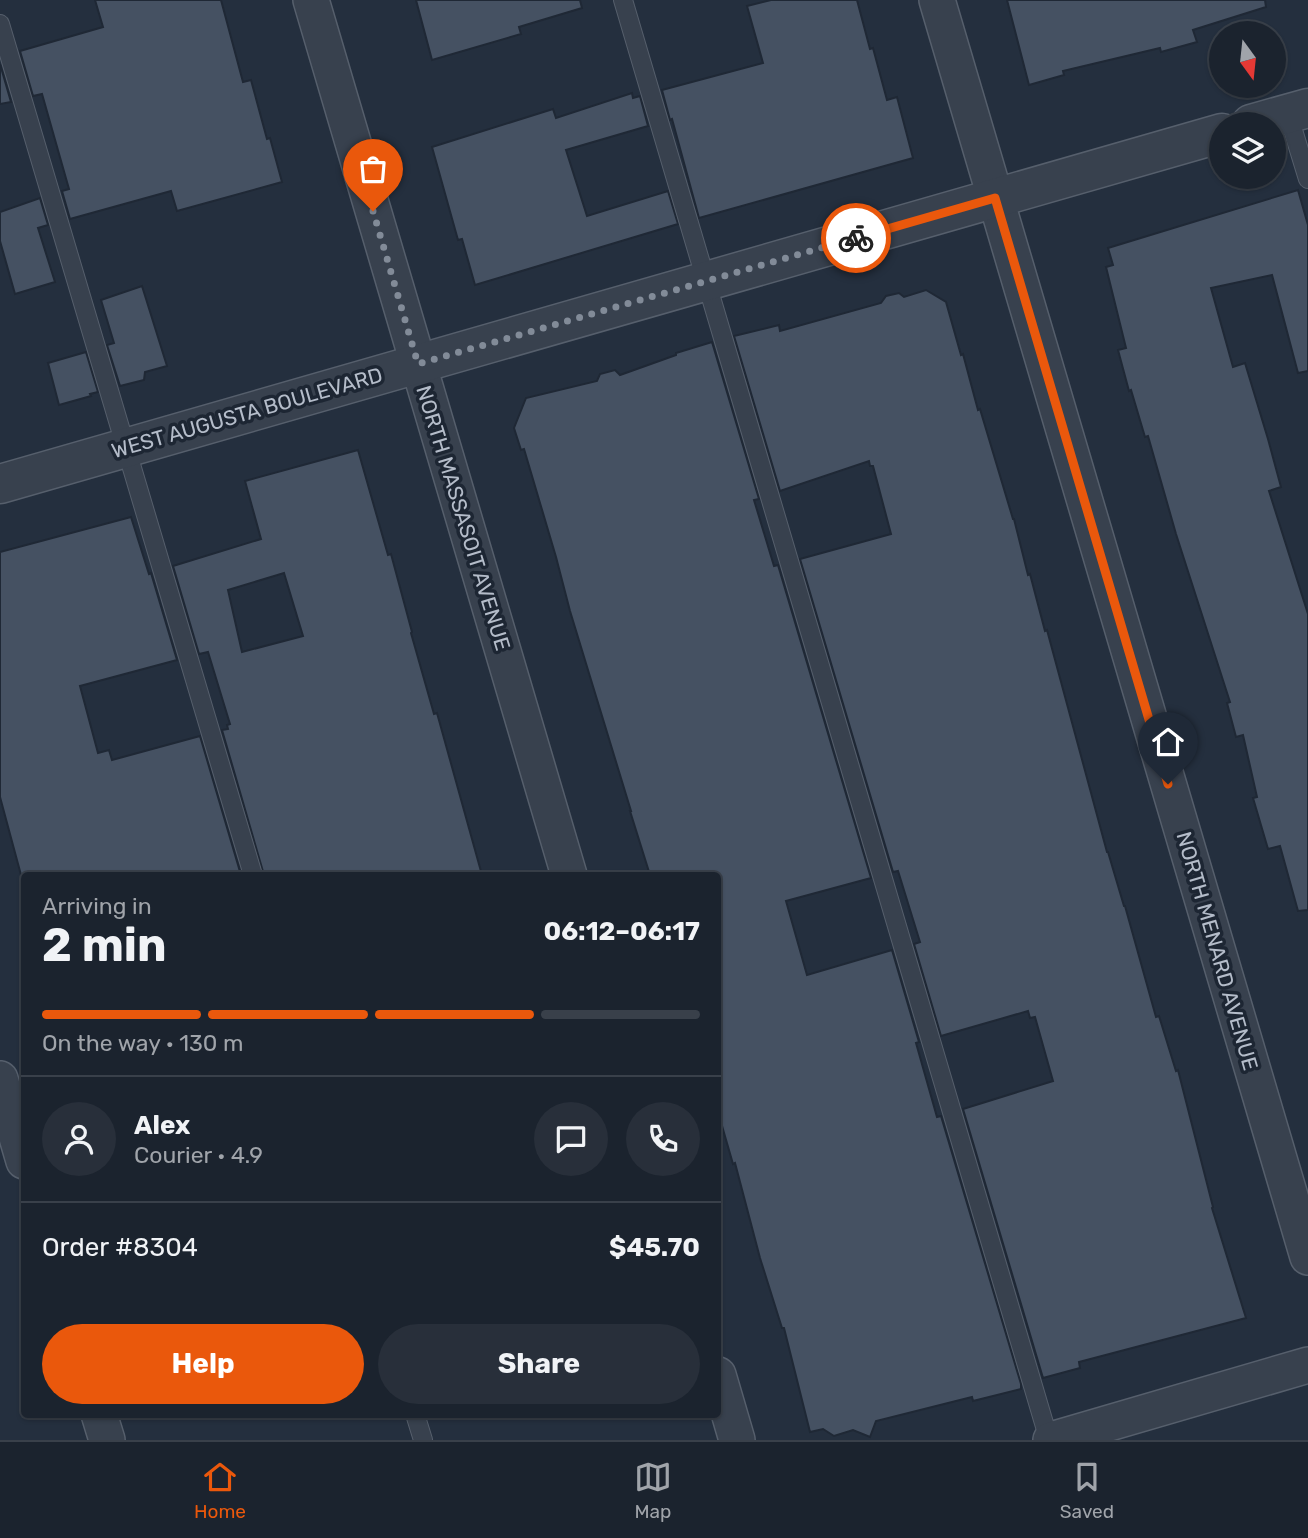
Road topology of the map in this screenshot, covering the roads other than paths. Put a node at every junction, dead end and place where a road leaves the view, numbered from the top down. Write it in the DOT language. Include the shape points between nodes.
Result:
graph roads {
  1 [pos="311,0"];
  2 [pos="623,0"];
  3 [pos="937,0"];
  4 [pos="0,23"];
  5 [pos="1298,111"];
  6 [pos="1209,137"];
  7 [pos="1308,179"];
  8 [pos="995,198"];
  9 [pos="705,281"];
  10 [pos="418,364"];
  11 [pos="125,448"];
  12 [pos="0,484"];
  13 [pos="252,872"];
  14 [pos="568,872"];
  15 [pos="0,1079"];
  16 [pos="21,1151"];
  17 [pos="1308,1257"];
  18 [pos="1308,1365"];
  19 [pos="721,1385"];
  20 [pos="100,1418"];
  21 [pos="416,1418"];
  22 [pos="107,1440"];
  23 [pos="422,1440"];
  24 [pos="737,1440"];
  25 [pos="1050,1440"];
  1 -- 10 [label="street, NORTH MASSASOIT AVENUE"];
  2 -- 9 [label="lane"];
  3 -- 8 [label="street, NORTH MENARD AVENUE"];
  4 -- 11 [label="lane"];
  5 -- 7 [label="lane"];
  6 -- 8 [label="street, WEST AUGUSTA BOULEVARD"];
  8 -- 9 [label="street, WEST AUGUSTA BOULEVARD"];
  8 -- 17 [label="street, NORTH MENARD AVENUE"];
  9 -- 10 [label="street, WEST AUGUSTA BOULEVARD"];
  9 -- 25 [label="lane"];
  10 -- 11 [label="street, WEST AUGUSTA BOULEVARD"];
  10 -- 14 [label="street, NORTH MASSASOIT AVENUE"];
  11 -- 12 [label="street, WEST AUGUSTA BOULEVARD"];
  11 -- 13 [label="lane"];
  15 -- 16 [label="street"];
  18 -- 25 [label="street"];
  19 -- 24 [label="street"];
  20 -- 22 [label="street"];
  21 -- 23 [label="lane"];
}
